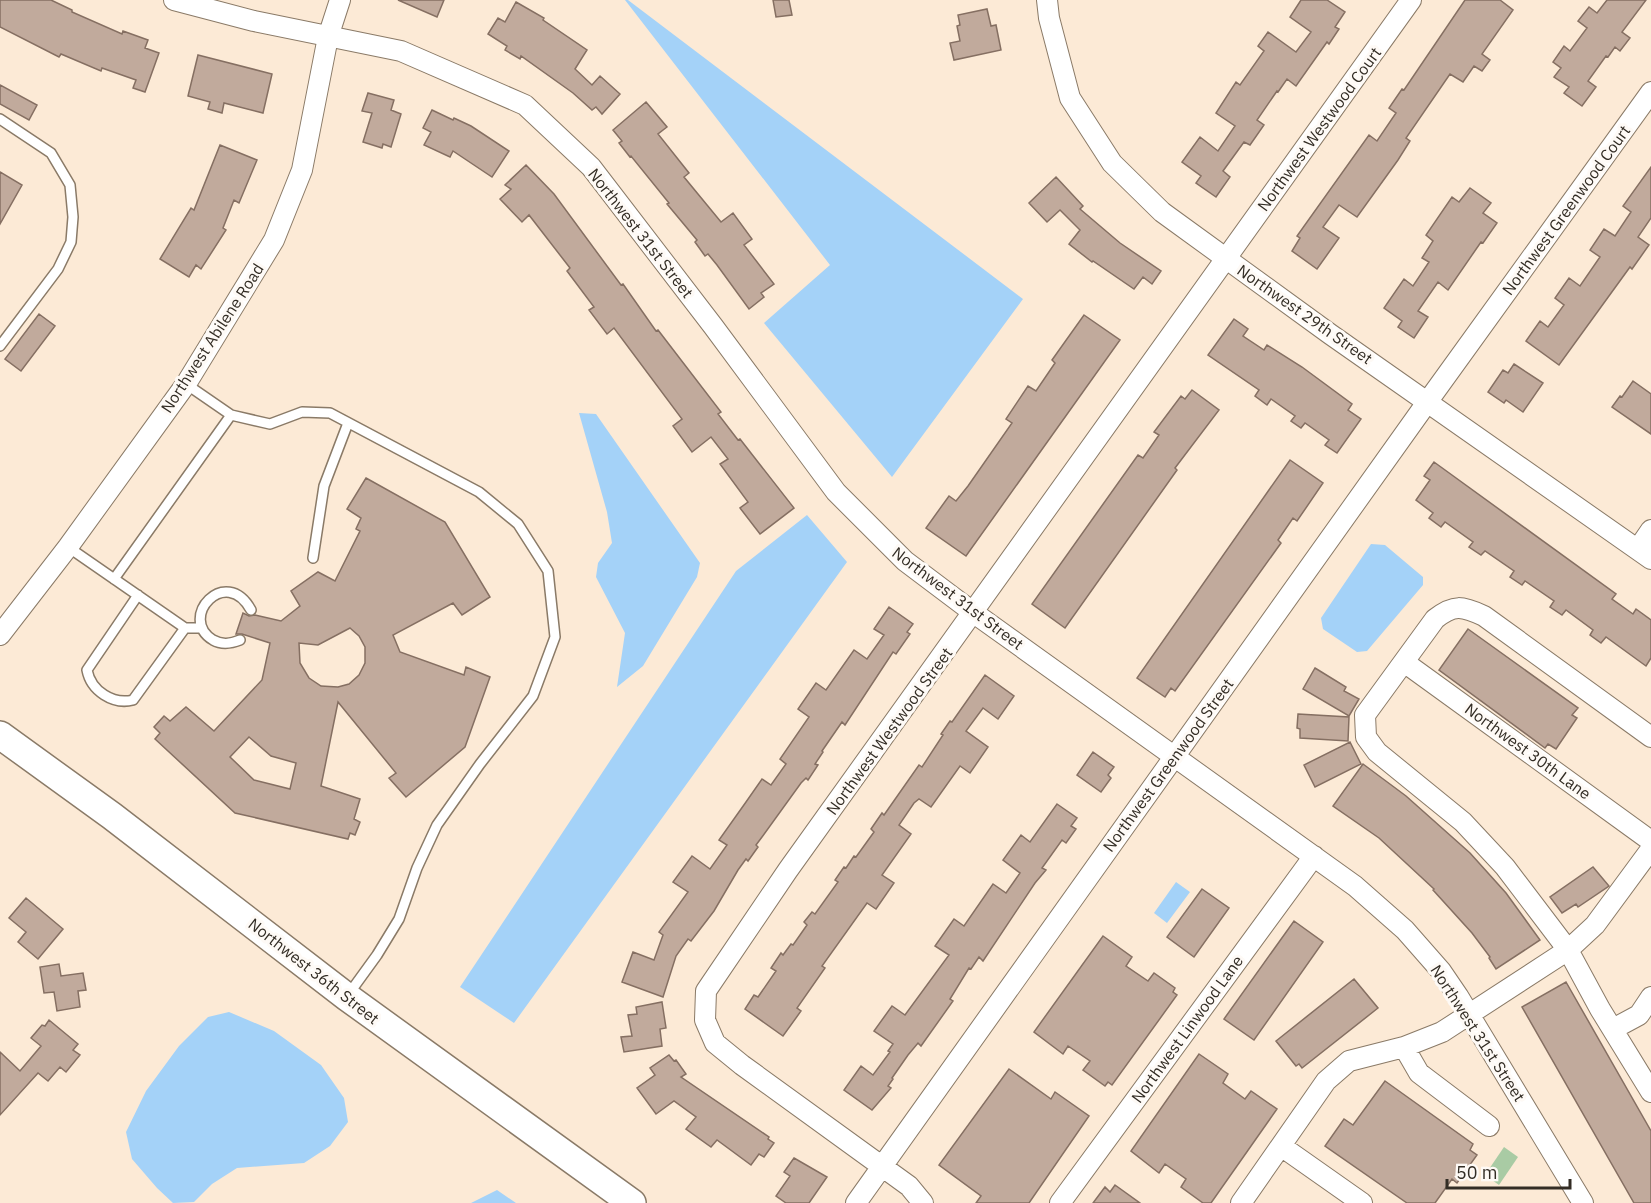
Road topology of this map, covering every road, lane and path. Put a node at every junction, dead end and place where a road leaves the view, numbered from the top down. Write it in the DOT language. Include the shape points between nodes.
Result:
graph roads {
  1 [pos="174,0"];
  2 [pos="340,0"];
  3 [pos="1047,0"];
  4 [pos="1411,0"];
  5 [pos="328,37"];
  6 [pos="1651,93"];
  7 [pos="0,119"];
  8 [pos="1226,258"];
  9 [pos="1481,328"];
  10 [pos="0,346"];
  11 [pos="186,384"];
  12 [pos="1428,401"];
  13 [pos="231,415"];
  14 [pos="348,423"];
  15 [pos="1651,530"];
  16 [pos="68,547"];
  17 [pos="1644,554"];
  18 [pos="313,558"];
  19 [pos="114,579"];
  20 [pos="138,595"];
  21 [pos="251,610"];
  22 [pos="974,613"];
  23 [pos="185,628"];
  24 [pos="202,628"];
  25 [pos="0,636"];
  26 [pos="240,640"];
  27 [pos="1404,662"];
  28 [pos="0,735"];
  29 [pos="1651,737"];
  30 [pos="1174,757"];
  31 [pos="1651,841"];
  32 [pos="1651,849"];
  33 [pos="1314,856"];
  34 [pos="1568,950"];
  35 [pos="346,997"];
  36 [pos="1651,997"];
  37 [pos="1470,1015"];
  38 [pos="1613,1029"];
  39 [pos="1404,1047"];
  40 [pos="1651,1092"];
  41 [pos="1489,1126"];
  42 [pos="1281,1146"];
  43 [pos="882,1166"];
  44 [pos="632,1203"];
  45 [pos="856,1203"];
  46 [pos="923,1203"];
  47 [pos="1060,1203"];
  48 [pos="1241,1203"];
  49 [pos="1362,1203"];
  50 [pos="1583,1203"];
  1 -- 5 [label="street, Northwest 31st Street"];
  2 -- 5 [label="street, Northwest Abilene Road"];
  3 -- 8 [label="street, Northwest 29th Street" via="1070,98 1112,163 1162,212"];
  4 -- 8 [label="street, Northwest Westwood Court"];
  5 -- 11 [label="street, Northwest Abilene Road" via="302,170 274,240"];
  5 -- 22 [label="street, Northwest 31st Street" via="401,51 525,105 591,167 836,492 905,561"];
  6 -- 9 [label="street, Northwest Greenwood Court"];
  7 -- 10 [label="lane" via="51,153 70,185 73,217 71,242 58,269"];
  8 -- 12 [label="street, Northwest 29th Street"];
  8 -- 22 [label="street, Northwest Westwood Street"];
  9 -- 12 [label="street, Northwest Greenwood Street"];
  11 -- 13 [label="lane"];
  11 -- 16 [label="street, Northwest Abilene Road"];
  12 -- 17 [label="street, Northwest 29th Street"];
  12 -- 30 [label="street, Northwest Greenwood Street"];
  13 -- 14 [label="lane" via="270,424 302,412 330,413"];
  13 -- 19 [label="lane"];
  14 -- 18 [label="lane" via="324,486"];
  14 -- 35 [label="lane" via="479,492 518,524 548,571 555,637 533,696 437,825 399,919"];
  15 -- 17 [label="street"];
  16 -- 19 [label="lane"];
  16 -- 25 [label="street, Northwest Abilene Road"];
  19 -- 20 [label="lane"];
  20 -- 23 [label="lane"];
  20 -- 23 [label="lane" via="87,670 88,678 106,696 123,702 134,700"];
  21 -- 24 [label="lane" via="241,596 217,593 204,604"];
  22 -- 30 [label="street, Northwest 31st Street"];
  22 -- 43 [label="street, Northwest Westwood Street" via="788,870 706,991 705,1020 715,1043"];
  23 -- 24 [label="lane"];
  24 -- 26 [label="lane" via="207,636 223,644"];
  27 -- 29 [label="street" via="1434,619 1449,608 1468,609 1484,616"];
  27 -- 31 [label="street, Northwest 30th Lane"];
  27 -- 34 [label="street" via="1365,716 1366,737 1377,752 1463,822 1505,867"];
  28 -- 35 [label="main road, Northwest 36th Street" via="103,809"];
  30 -- 33 [label="street, Northwest 31st Street"];
  30 -- 43 [label="street, Northwest Greenwood Street"];
  32 -- 34 [label="street" via="1595,925"];
  33 -- 37 [label="street, Northwest 31st Street" via="1405,930 1441,971"];
  33 -- 47 [label="street, Northwest Linwood Lane"];
  34 -- 37 [label="street"];
  34 -- 38 [label="street"];
  35 -- 44 [label="main road, Northwest 36th Street"];
  36 -- 38 [label="street" via="1639,1015"];
  37 -- 39 [label="street" via="1442,1032"];
  37 -- 50 [label="street, Northwest 31st Street"];
  38 -- 40 [label="street"];
  39 -- 41 [label="street" via="1419,1073"];
  39 -- 42 [label="street" via="1349,1061 1326,1081"];
  42 -- 48 [label="street"];
  42 -- 49 [label="street"];
  43 -- 45 [label="street, Northwest Greenwood Street"];
  43 -- 46 [label="street, Northwest Westwood Street" via="909,1186"];
}
